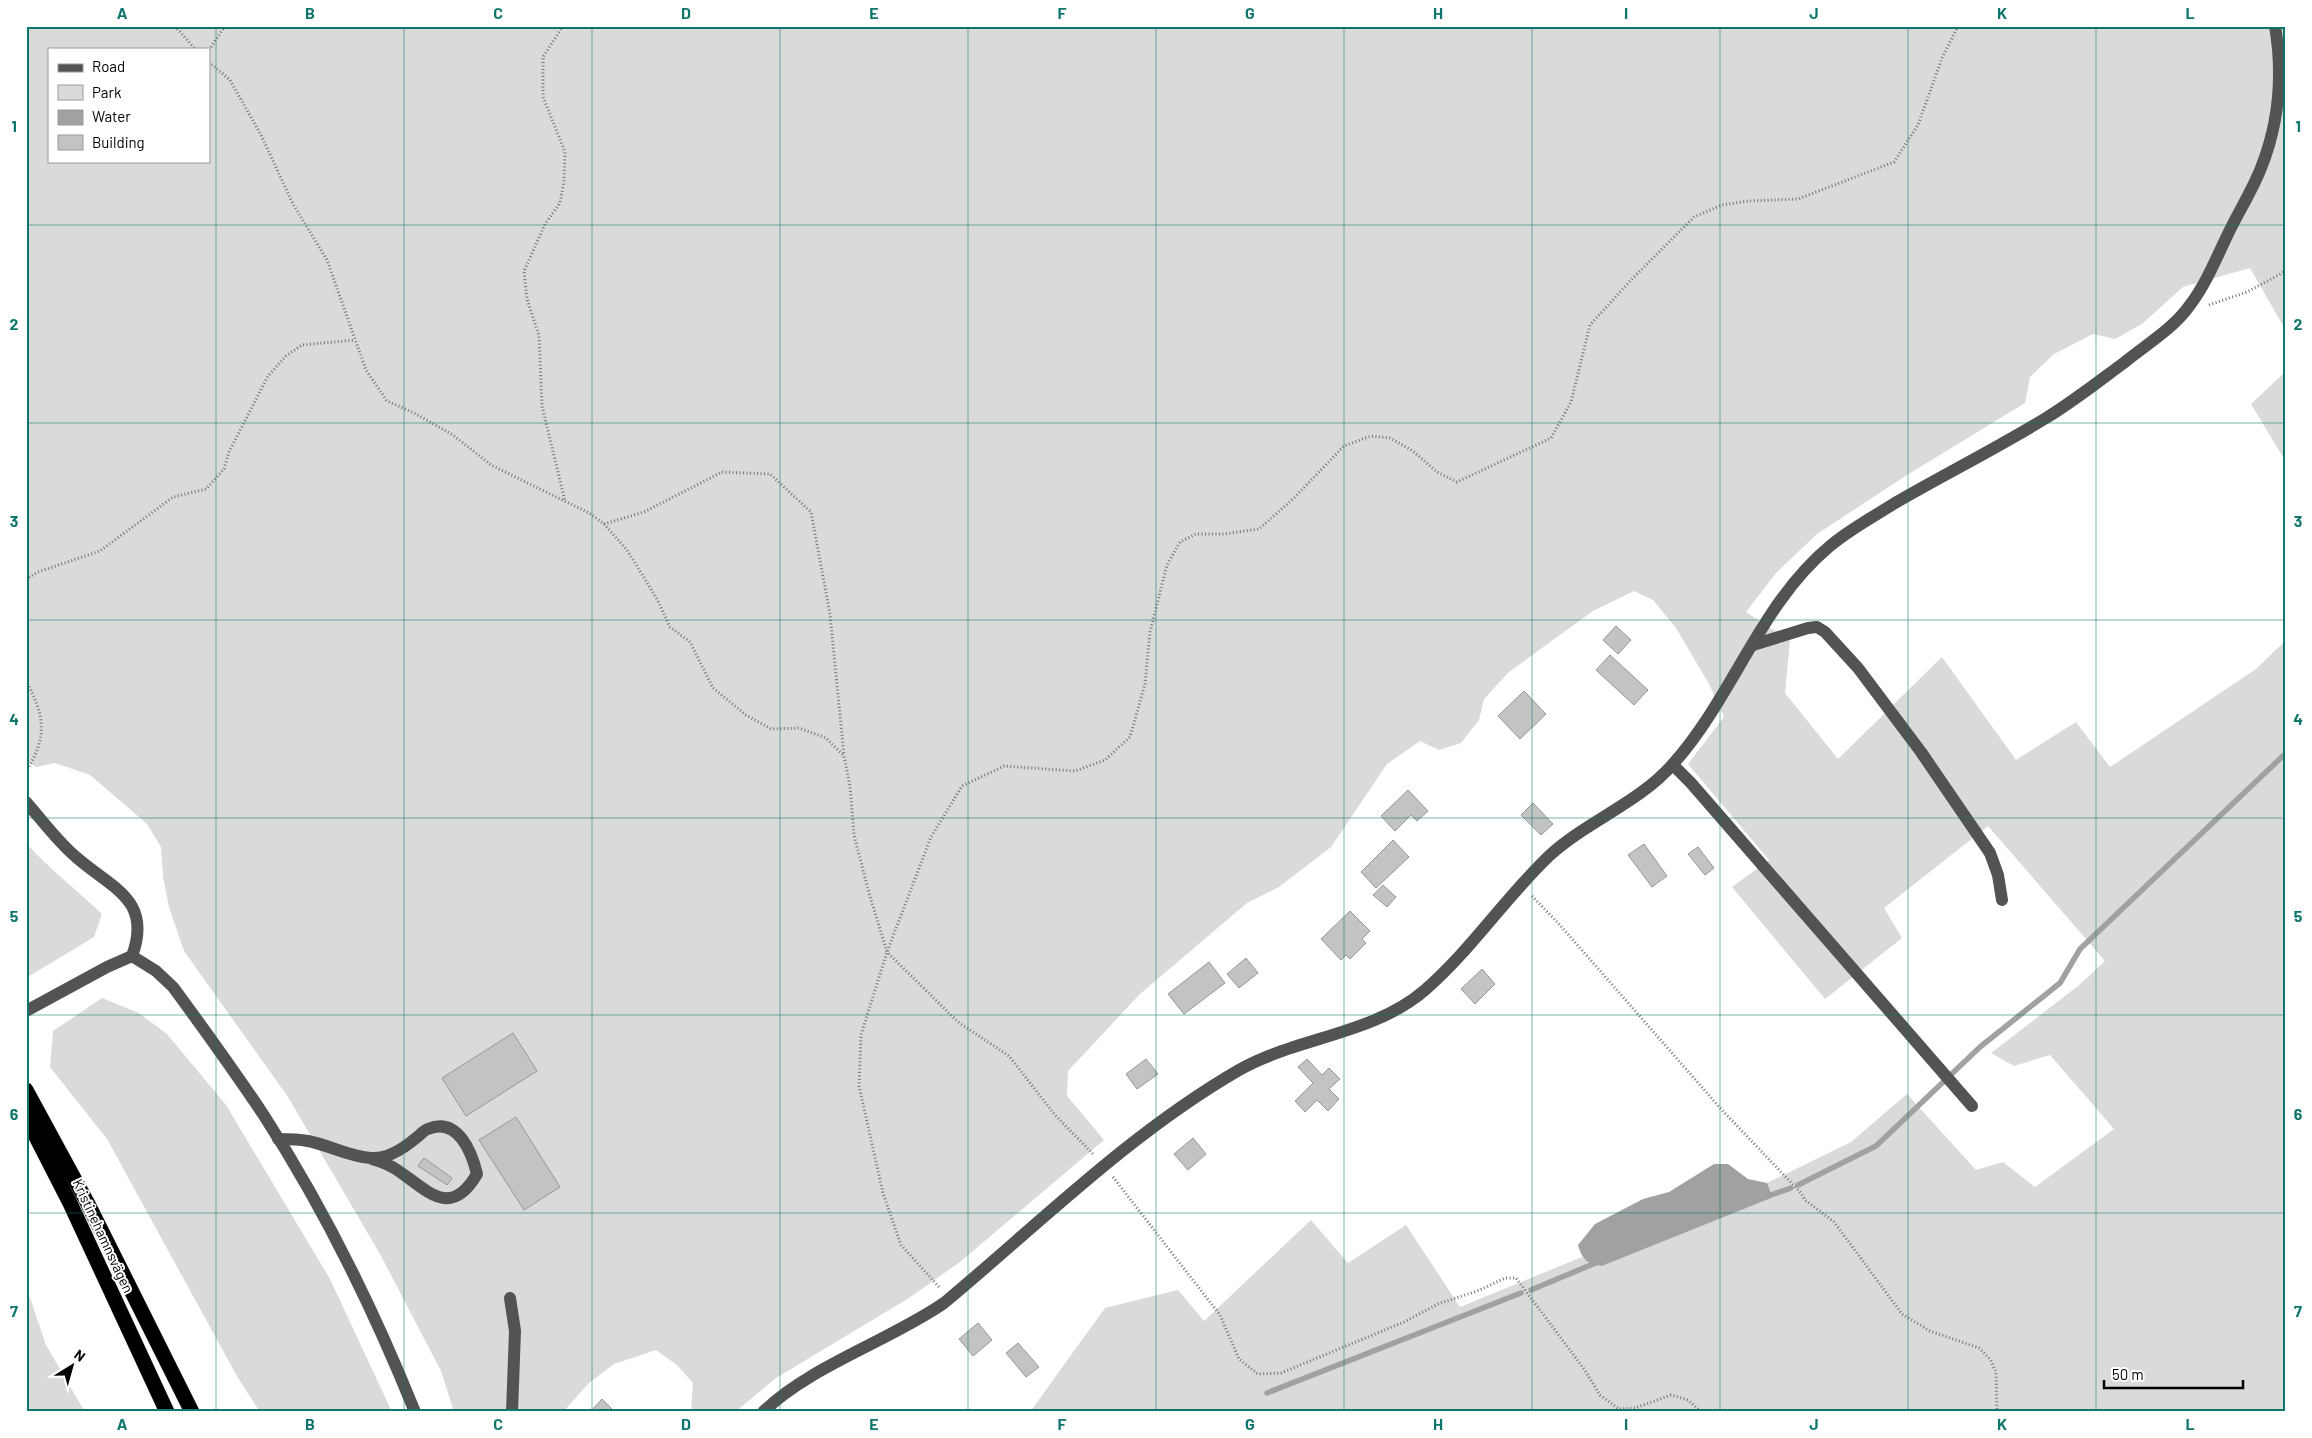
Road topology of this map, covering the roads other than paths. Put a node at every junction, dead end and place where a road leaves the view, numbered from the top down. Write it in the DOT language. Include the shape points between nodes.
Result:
graph roads {
  1 [pos="2275,26"];
  2 [pos="1753,645"];
  3 [pos="1672,766"];
  4 [pos="26,802"];
  5 [pos="2002,900"];
  6 [pos="132,956"];
  7 [pos="26,1011"];
  8 [pos="26,1090"];
  9 [pos="1972,1106"];
  10 [pos="26,1117"];
  11 [pos="278,1138"];
  12 [pos="372,1159"];
  13 [pos="510,1298"];
  14 [pos="167,1412"];
  15 [pos="192,1412"];
  16 [pos="415,1412"];
  17 [pos="512,1412"];
  18 [pos="763,1412"];
  1 -- 2 [label="street" via="2279,102 2261,171 2206,281 2190,306 2172,325 2069,404 1855,527 1829,547 1793,585"];
  2 -- 3 [label="street" via="1706,720"];
  2 -- 5 [label="street" via="1808,628 1817,627 1825,632 1858,668 1921,752 1990,853"];
  3 -- 9 [label="street" via="1690,782"];
  3 -- 18 [label="street" via="1628,802 1549,856 1419,996 1368,1022 1242,1068 1104,1166 920,1320 788,1391"];
  4 -- 6 [label="street" via="74,855 131,903 139,932"];
  6 -- 7 [label="street"];
  6 -- 11 [label="street" via="156,971 173,987"];
  8 -- 15 [label="highway" via="88,1204"];
  10 -- 14 [label="highway, Kristinehamnsvägen"];
  11 -- 12 [label="street" via="309,1141"];
  11 -- 16 [label="street" via="363,1291"];
  12 -- 12 [label="street" via="388,1156 428,1129 441,1126 466,1142 477,1174 468,1190 448,1199 432,1196 393,1167"];
  13 -- 17 [label="street" via="515,1331"];
}
